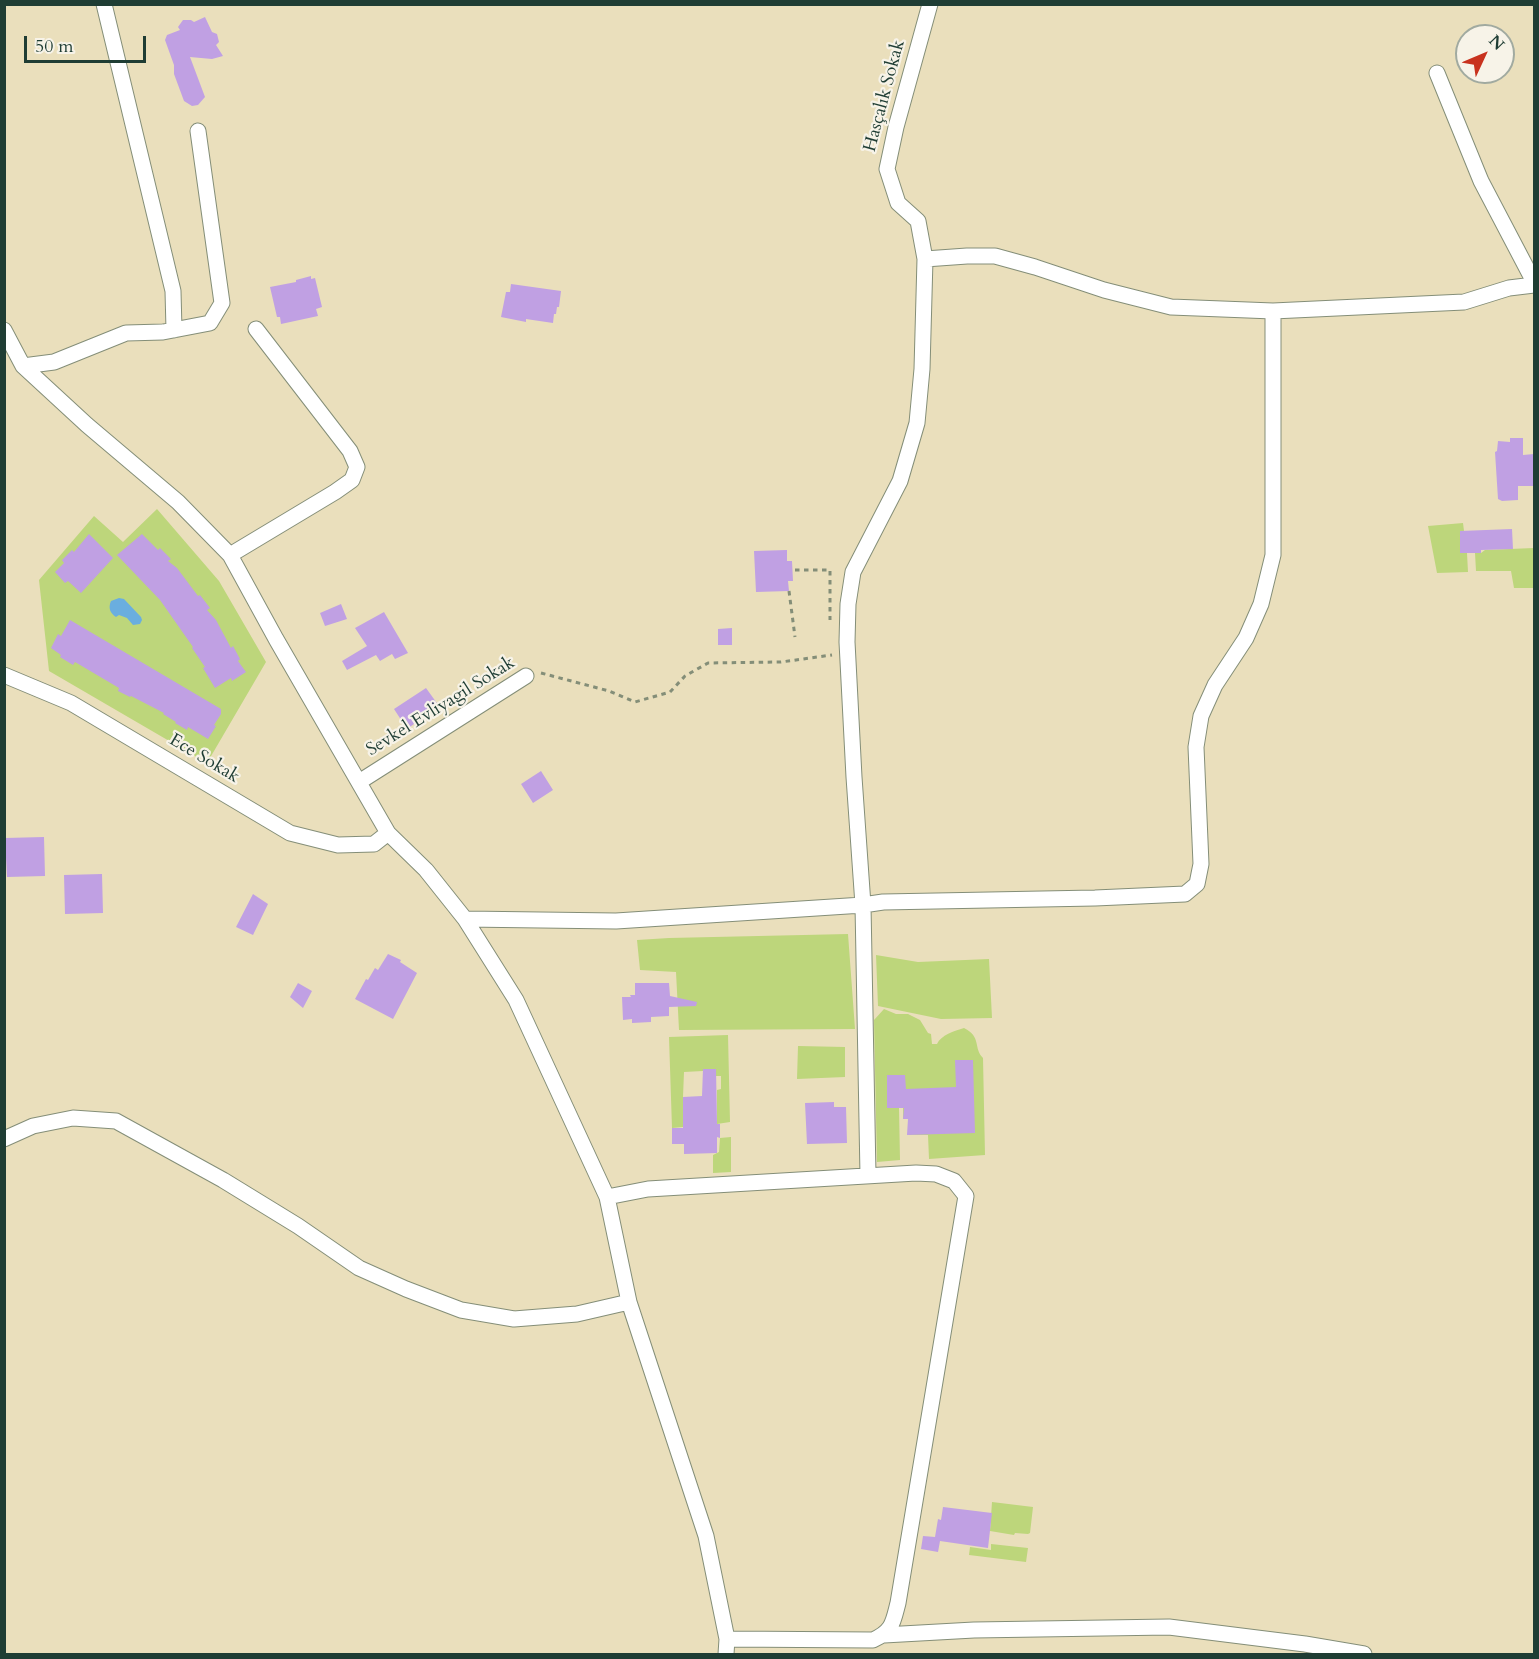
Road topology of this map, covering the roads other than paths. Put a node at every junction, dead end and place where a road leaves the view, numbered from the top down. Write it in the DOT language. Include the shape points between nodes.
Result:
graph roads {
  1 [pos="104,4"];
  2 [pos="930,4"];
  3 [pos="1437,74"];
  4 [pos="198,131"];
  5 [pos="925,259"];
  6 [pos="1534,283"];
  7 [pos="1273,311"];
  8 [pos="256,329"];
  9 [pos="4,330"];
  10 [pos="174,330"];
  11 [pos="23,366"];
  12 [pos="230,555"];
  13 [pos="4,675"];
  14 [pos="526,676"];
  15 [pos="359,782"];
  16 [pos="388,833"];
  17 [pos="863,905"];
  18 [pos="465,919"];
  19 [pos="4,1139"];
  20 [pos="868,1176"];
  21 [pos="607,1197"];
  22 [pos="629,1302"];
  23 [pos="884,1635"];
  24 [pos="727,1647"];
  25 [pos="1364,1654"];
  1 -- 10 [label="street" via="173,291"];
  2 -- 5 [label="street, Hasçalık Sokak" via="887,169 898,204 918,221"];
  3 -- 6 [label="street" via="1481,181"];
  4 -- 10 [label="street" via="222,303 210,323"];
  5 -- 7 [label="street" via="995,256 1171,307"];
  5 -- 17 [label="street" via="917,423 900,481 853,572 848,604"];
  6 -- 7 [label="street" via="1464,302"];
  7 -- 17 [label="street" via="1273,555 1261,604 1246,638 1215,685 1201,716 1196,747 1201,864 1197,885 1185,894"];
  8 -- 12 [label="street" via="350,451 357,467 351,480 335,492"];
  9 -- 11 [label="street"];
  10 -- 11 [label="street" via="126,333 54,362"];
  11 -- 12 [label="street" via="178,502"];
  12 -- 15 [label="street"];
  13 -- 16 [label="street, Ece Sokak" via="71,703 290,833 338,845 374,844"];
  14 -- 15 [label="street, Sevkel Evliyagil Sokak"];
  15 -- 16 [label="street"];
  16 -- 18 [label="street" via="426,870"];
  17 -- 18 [label="street" via="616,921"];
  17 -- 20 [label="street"];
  18 -- 21 [label="street" via="516,1000"];
  19 -- 22 [label="street" via="33,1126 73,1118 116,1120 223,1180 359,1268 461,1310 513,1319 578,1314"];
  20 -- 21 [label="street" via="648,1189"];
  20 -- 23 [label="street" via="936,1174 954,1181 966,1196 898,1603 892,1627"];
  21 -- 22 [label="street"];
  22 -- 24 [label="street" via="706,1536"];
  23 -- 24 [label="street" via="873,1640"];
  23 -- 25 [label="street" via="1169,1626"];
}
